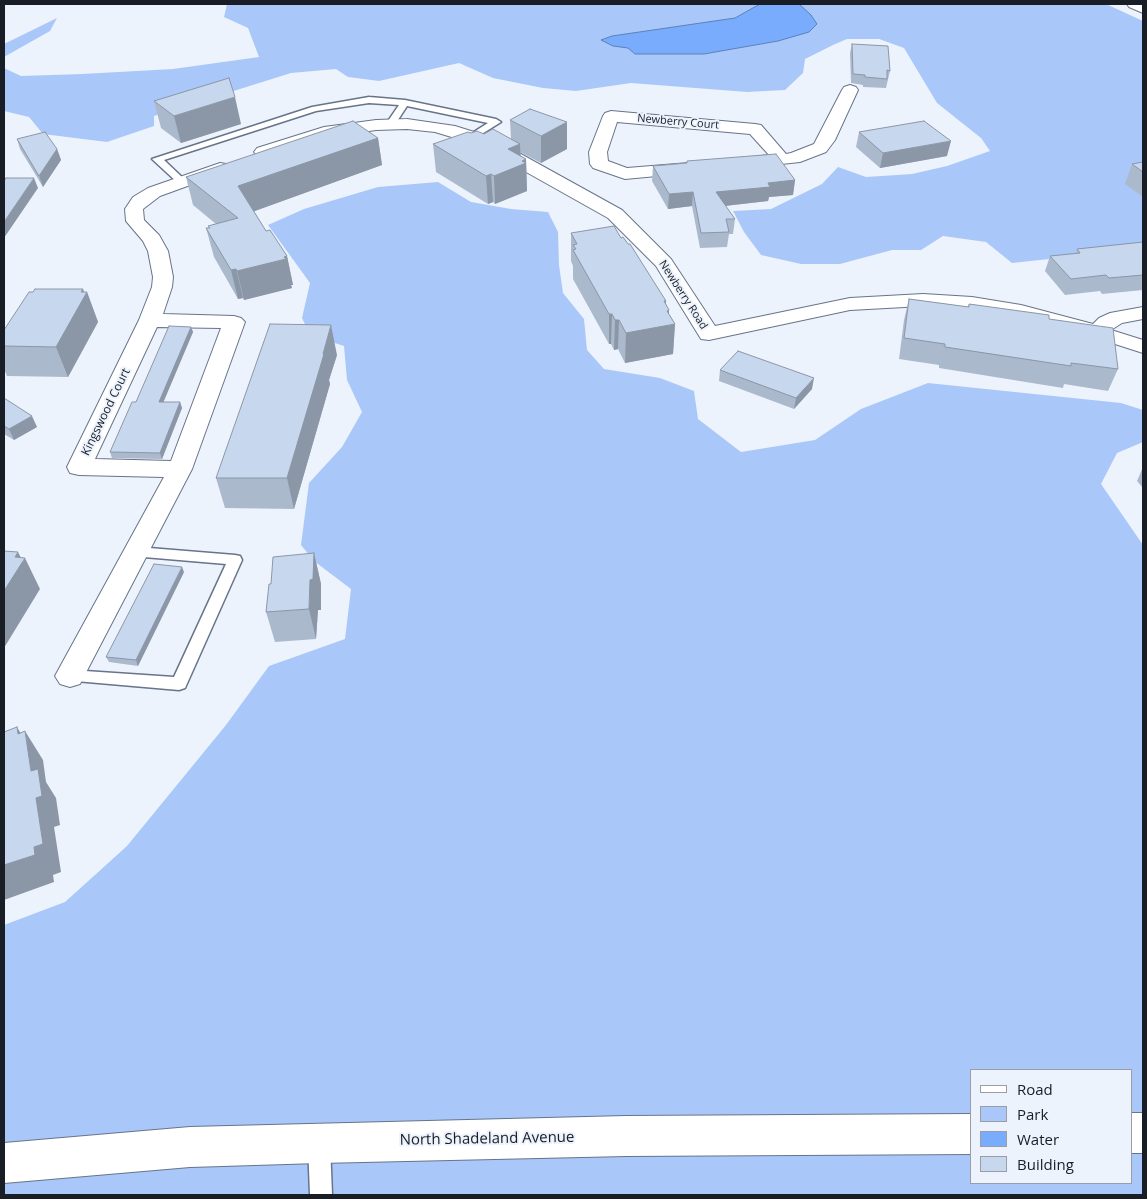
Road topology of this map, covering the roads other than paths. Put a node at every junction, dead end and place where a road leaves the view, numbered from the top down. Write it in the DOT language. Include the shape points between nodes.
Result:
graph roads {
  1 [pos="1134,4"];
  2 [pos="1143,9"];
  3 [pos="850,90"];
  4 [pos="405,103"];
  5 [pos="391,124"];
  6 [pos="472,137"];
  7 [pos="782,160"];
  8 [pos="599,164"];
  9 [pos="723,165"];
  10 [pos="704,167"];
  11 [pos="546,174"];
  12 [pos="181,182"];
  13 [pos="1143,313"];
  14 [pos="150,320"];
  15 [pos="1097,332"];
  16 [pos="1143,347"];
  17 [pos="180,469"];
  18 [pos="137,552"];
  19 [pos="70,676"];
  20 [pos="970,1134"];
  21 [pos="319,1143"];
  22 [pos="4,1163"];
  23 [pos="321,1195"];
  1 -- 2 [label="street"];
  3 -- 7 [label="street" via="823,145 806,154"];
  4 -- 5 [label="lane"];
  4 -- 6 [label="lane" via="496,122"];
  4 -- 12 [label="lane" via="369,100 315,110 156,160"];
  5 -- 6 [label="street, Newberry Road" via="435,127"];
  5 -- 12 [label="street, Kingswood Court" via="353,126 324,132"];
  6 -- 11 [label="street, Newberry Road"];
  7 -- 8 [label="street, Newberry Court" via="755,129 612,116 598,152"];
  7 -- 9 [label="street"];
  8 -- 10 [label="street" via="625,174"];
  8 -- 11 [label="street"];
  11 -- 15 [label="street, Newberry Road" via="615,214 664,263 709,334 833,307 905,300 953,301 1010,309"];
  12 -- 14 [label="street, Kingswood Court" via="150,194 134,209 135,221 152,239 161,259 162,287"];
  13 -- 15 [label="street" via="1117,317 1106,322"];
  14 -- 17 [label="street" via="234,322"];
  14 -- 17 [label="street, Kingswood Court" via="79,467"];
  15 -- 16 [label="street, Newberry Road"];
  17 -- 18 [label="street"];
  18 -- 19 [label="street"];
  18 -- 19 [label="lane" via="235,560 179,684"];
  20 -- 21 [label="street, North Shadeland Avenue" via="626,1136"];
  21 -- 22 [label="street, North Shadeland Avenue" via="190,1147"];
  21 -- 23 [label="lane"];
}
